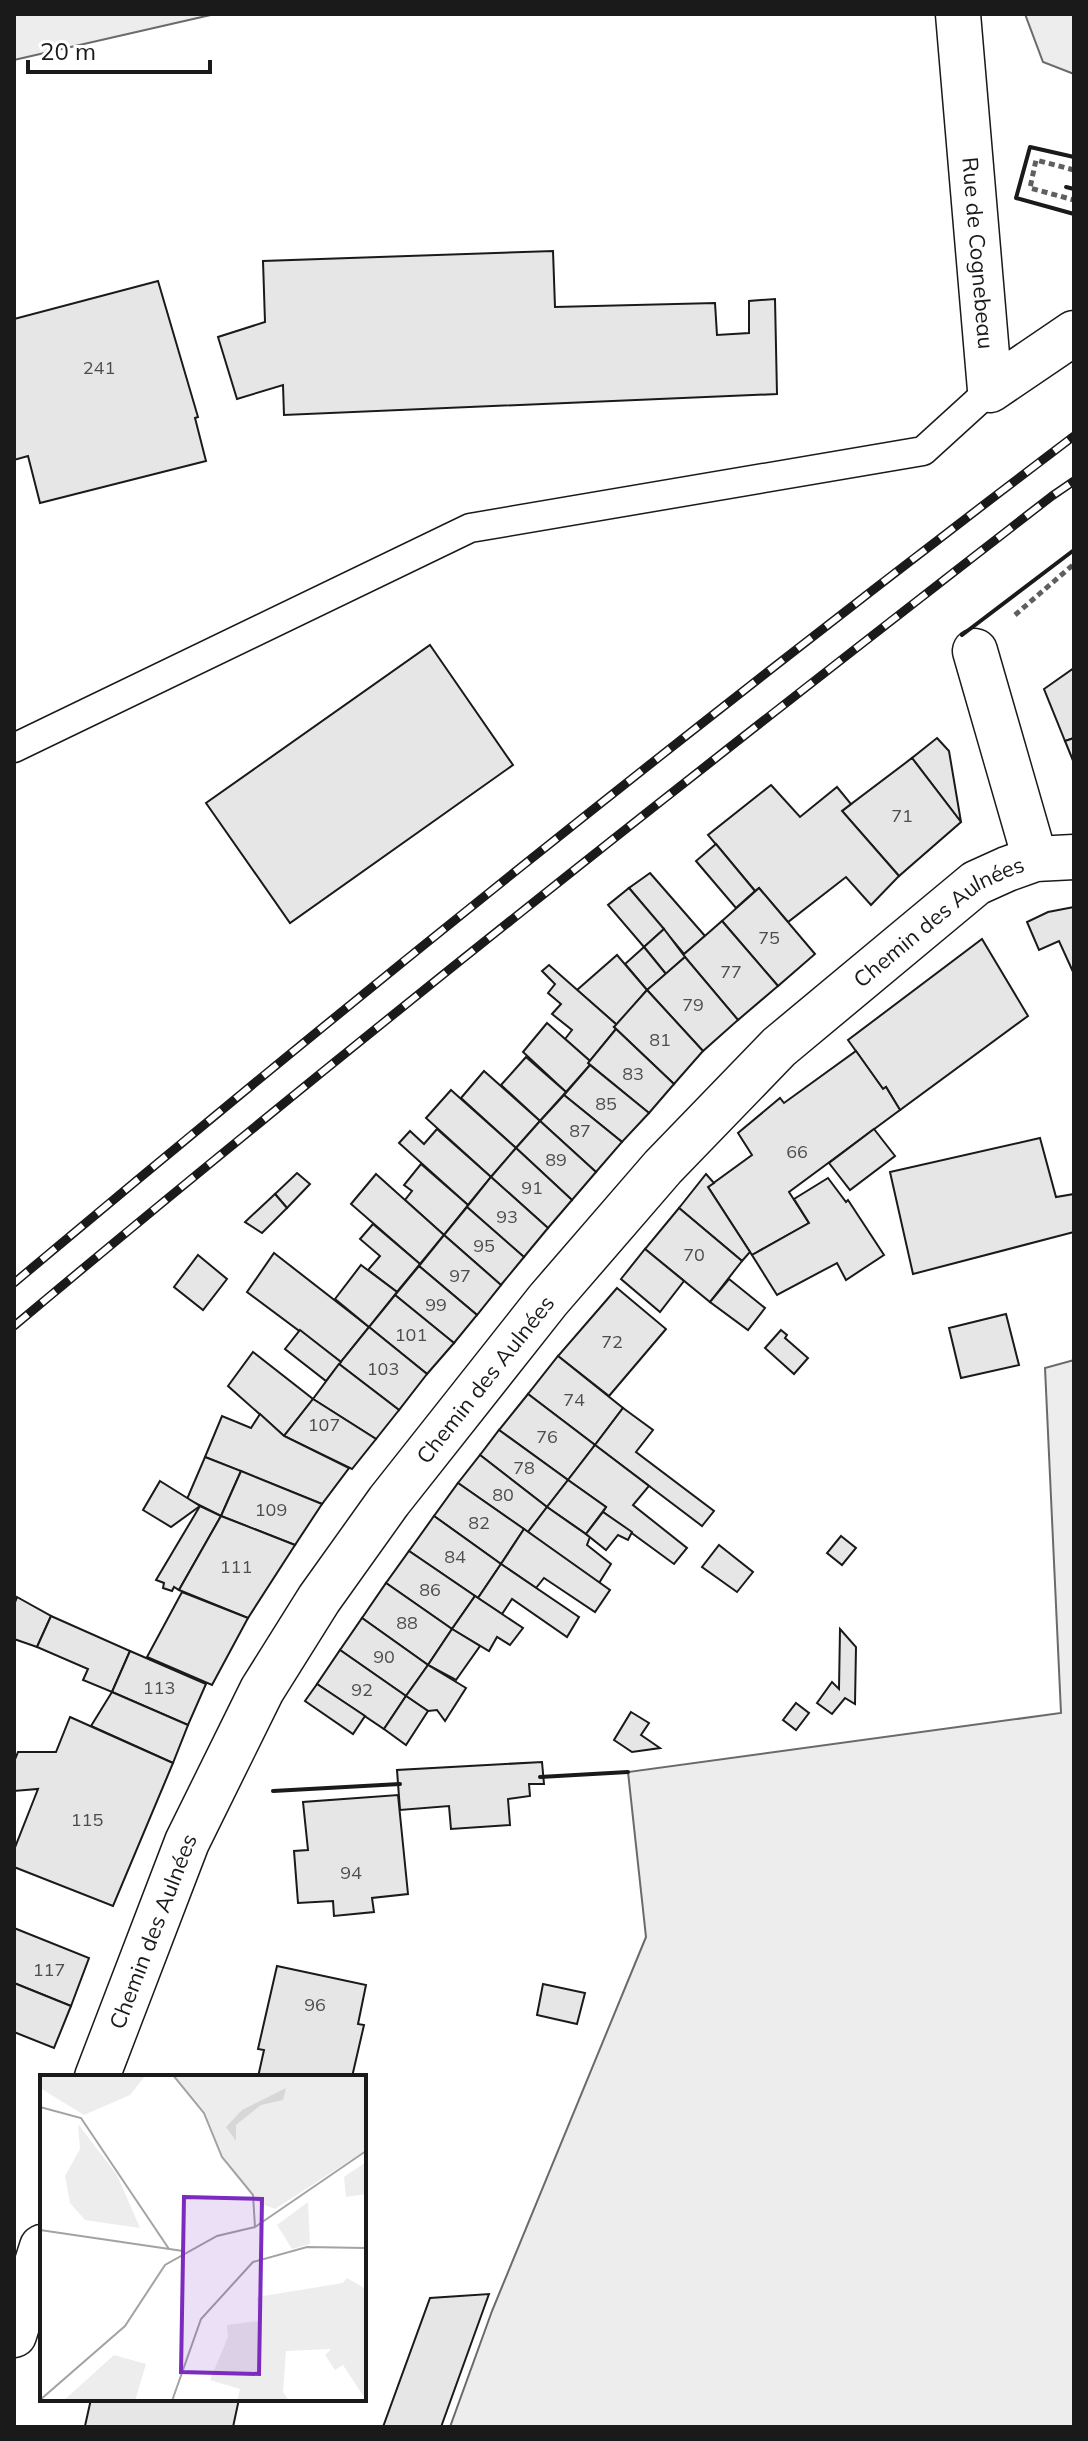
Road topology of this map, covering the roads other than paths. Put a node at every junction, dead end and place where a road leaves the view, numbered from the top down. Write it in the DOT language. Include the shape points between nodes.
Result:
graph roads {
  1 [pos="958,14"];
  2 [pos="1074,333"];
  3 [pos="990,390"];
  4 [pos="975,651"];
  5 [pos="14,748"];
  6 [pos="1054,858"];
  7 [pos="98,2075"];
  8 [pos="40,2253"];
  9 [pos="14,2335"];
  1 -- 3 [label="street, Rue de Cognebeau"];
  2 -- 3 [label="street, Rue de Cognebeau"];
  3 -- 5 [label="lane" via="923,451 470,528"];
  4 -- 6 [label="street"];
  6 -- 7 [label="street, Chemin des Aulnées" via="976,883 779,1047 663,1167 558,1289 389,1501 262,1690 187,1842"];
  8 -- 9 [label="street"];
}
